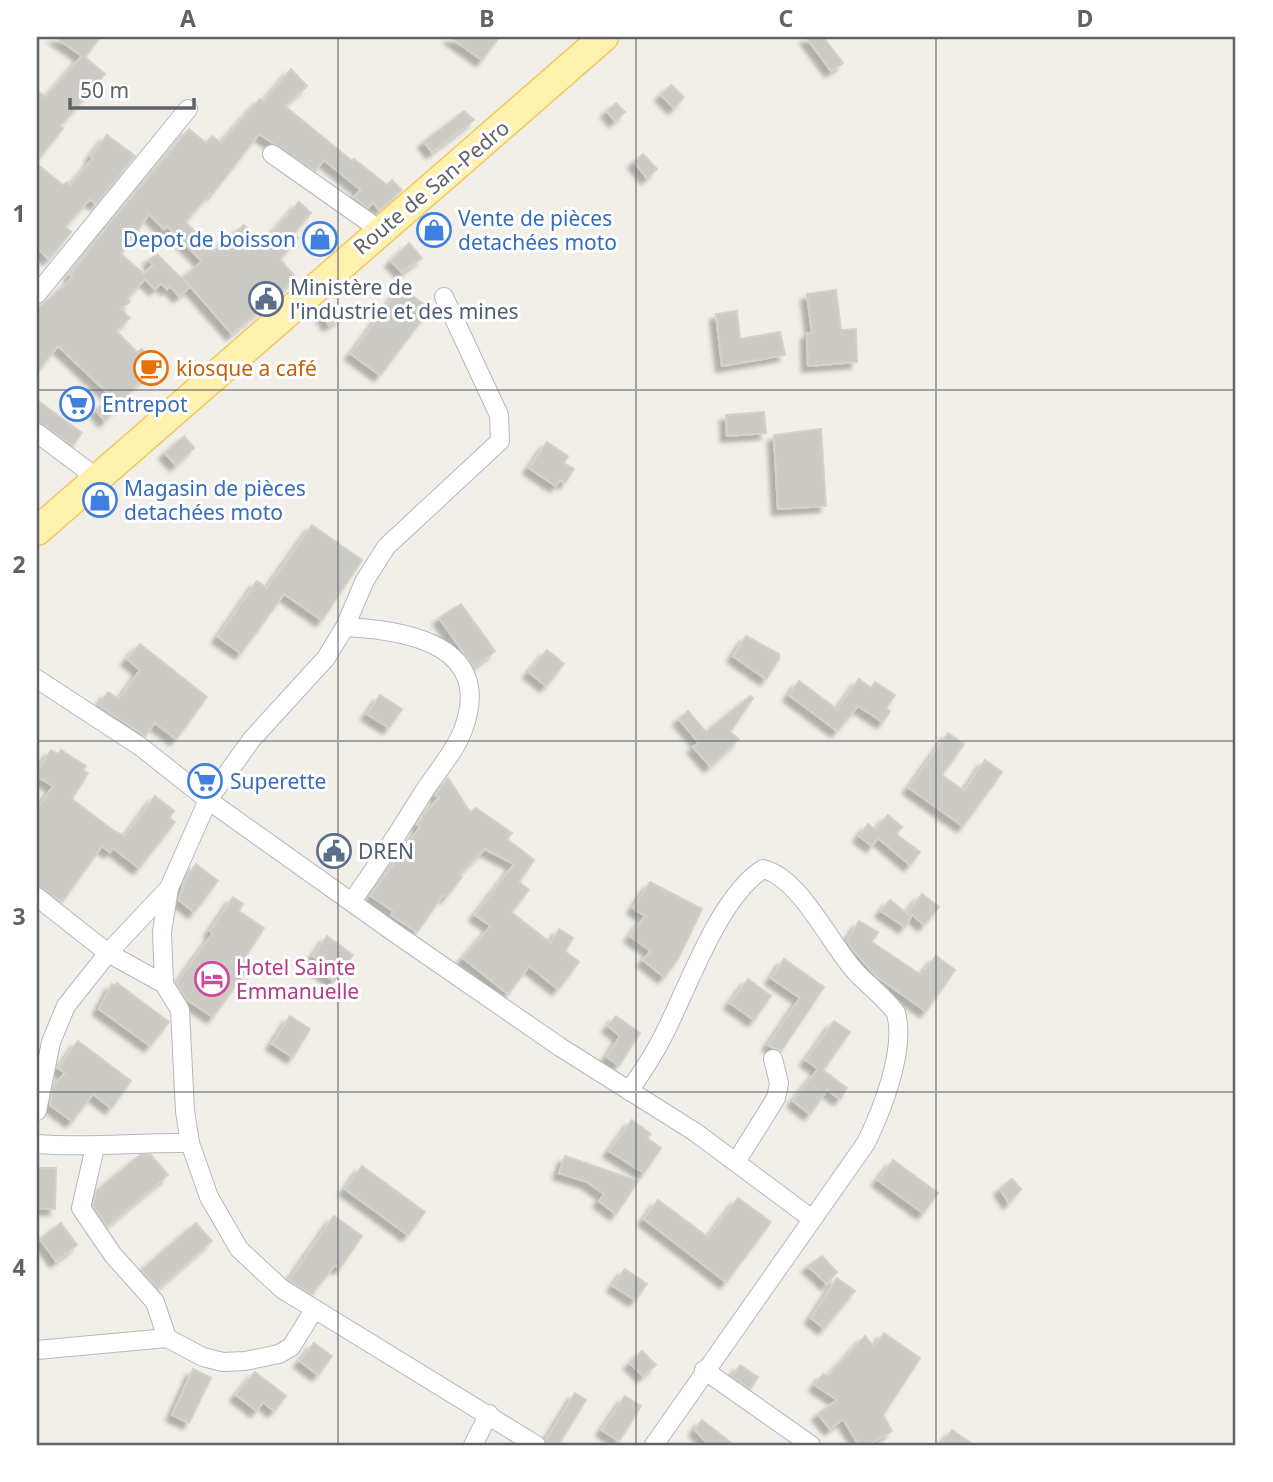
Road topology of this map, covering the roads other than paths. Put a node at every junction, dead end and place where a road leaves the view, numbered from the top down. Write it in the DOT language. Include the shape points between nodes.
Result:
graph roads {
  1 [pos="604,37"];
  2 [pos="188,109"];
  3 [pos="272,154"];
  4 [pos="380,230"];
  5 [pos="37,294"];
  6 [pos="444,297"];
  7 [pos="37,433"];
  8 [pos="97,478"];
  9 [pos="37,531"];
  10 [pos="345,627"];
  11 [pos="37,679"];
  12 [pos="208,800"];
  13 [pos="169,888"];
  14 [pos="37,897"];
  15 [pos="352,901"];
  16 [pos="108,953"];
  17 [pos="164,984"];
  18 [pos="773,1059"];
  19 [pos="629,1091"];
  20 [pos="37,1111"];
  21 [pos="190,1143"];
  22 [pos="37,1144"];
  23 [pos="95,1147"];
  24 [pos="736,1162"];
  25 [pos="813,1219"];
  26 [pos="314,1310"];
  27 [pos="167,1338"];
  28 [pos="37,1350"];
  29 [pos="704,1370"];
  30 [pos="489,1414"];
  31 [pos="473,1445"];
  32 [pos="536,1445"];
  33 [pos="654,1445"];
  34 [pos="811,1445"];
  1 -- 4 [label="main road, Route de San-Pedro"];
  2 -- 5 [label="street"];
  3 -- 4 [label="street"];
  4 -- 8 [label="main road, Route de San-Pedro"];
  6 -- 10 [label="street" via="499,415 500,441 391,542 364,582"];
  7 -- 8 [label="street"];
  8 -- 9 [label="main road, Route de San-Pedro"];
  10 -- 12 [label="street" via="326,658 252,738"];
  10 -- 15 [label="street" via="384,629 439,647 459,662 470,682 463,731"];
  11 -- 12 [label="street" via="141,747"];
  12 -- 13 [label="street"];
  12 -- 15 [label="street"];
  13 -- 16 [label="street"];
  13 -- 17 [label="street" via="162,932"];
  14 -- 16 [label="street"];
  15 -- 19 [label="street"];
  16 -- 17 [label="street"];
  16 -- 20 [label="street" via="66,1006 51,1042"];
  17 -- 21 [label="street" via="180,1010"];
  18 -- 24 [label="street" via="779,1083 776,1098"];
  19 -- 24 [label="street"];
  19 -- 25 [label="street" via="662,1038 722,918 751,876 763,869 774,872 807,905 855,971 887,1001 899,1026 880,1112 866,1143"];
  21 -- 23 [label="street"];
  21 -- 26 [label="street" via="209,1198 239,1249 282,1289"];
  22 -- 23 [label="street"];
  23 -- 27 [label="street" via="81,1208 113,1255 155,1301"];
  24 -- 25 [label="street"];
  25 -- 29 [label="street"];
  26 -- 27 [label="street" via="291,1347 245,1361 203,1357"];
  26 -- 30 [label="street"];
  27 -- 28 [label="street"];
  29 -- 33 [label="street"];
  29 -- 34 [label="street"];
  30 -- 31 [label="street"];
  30 -- 32 [label="street"];
}
